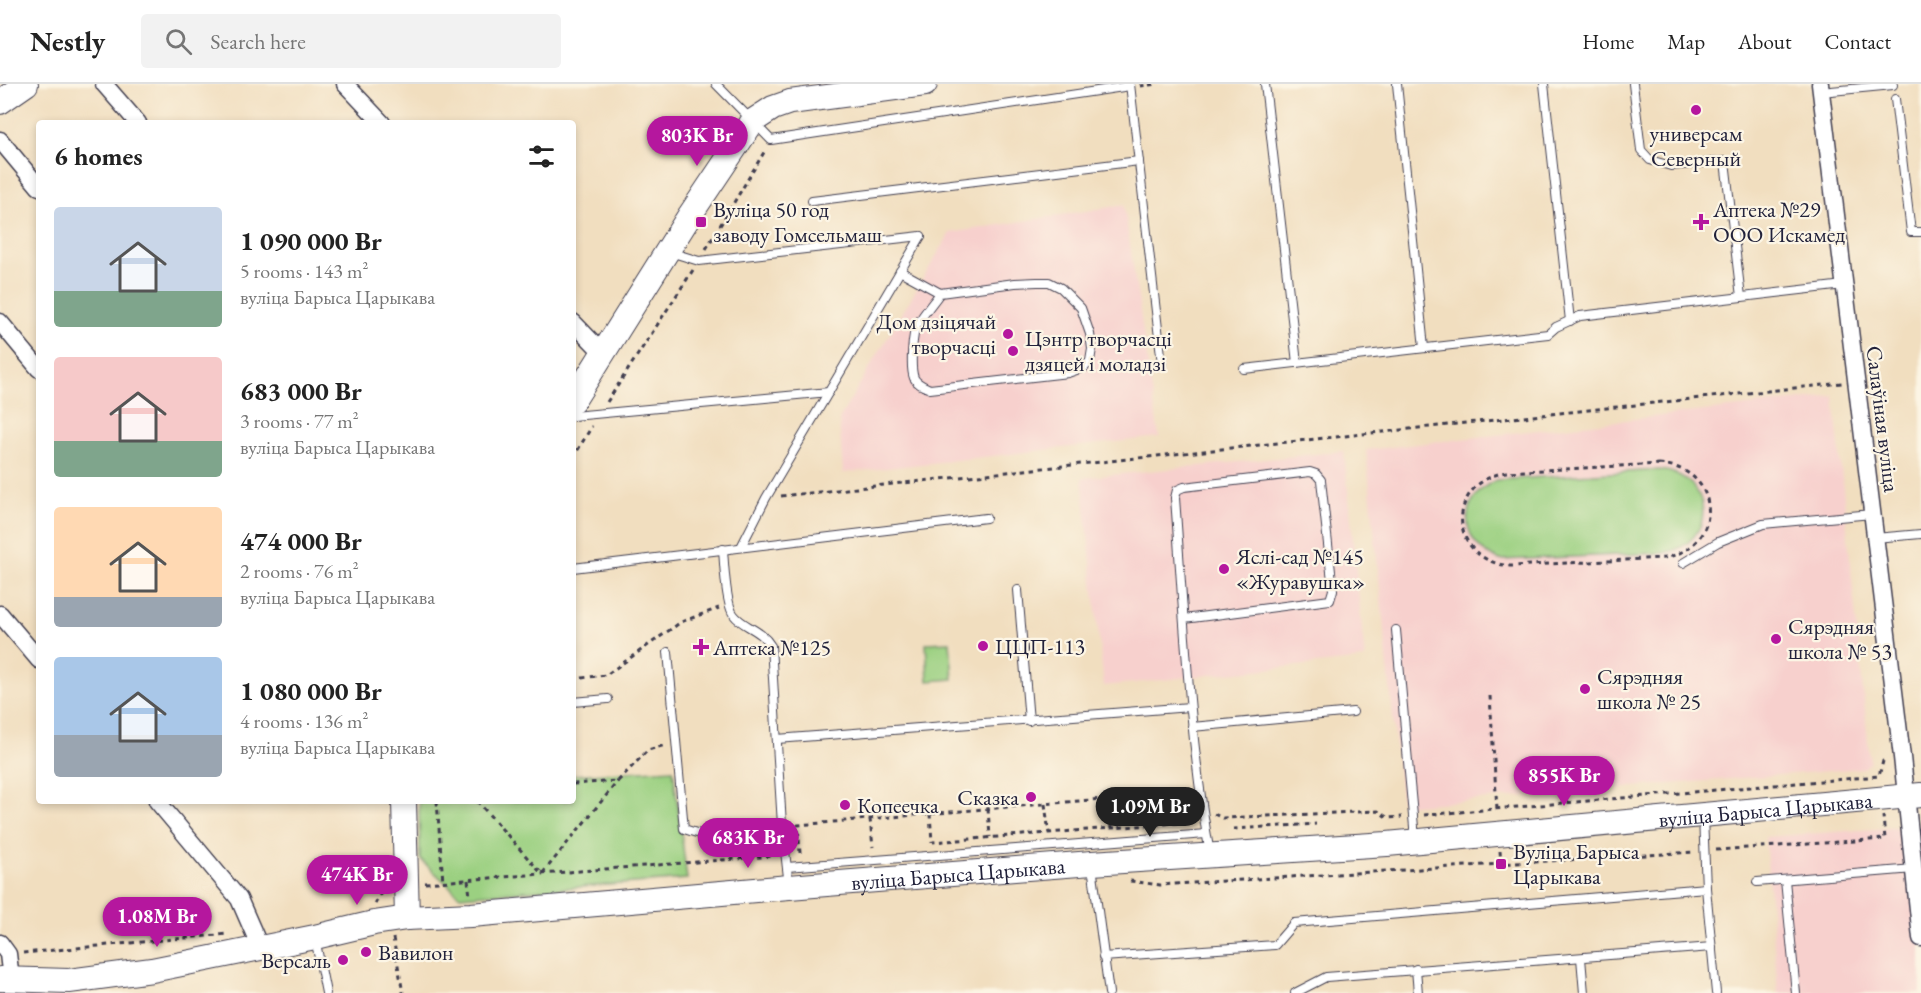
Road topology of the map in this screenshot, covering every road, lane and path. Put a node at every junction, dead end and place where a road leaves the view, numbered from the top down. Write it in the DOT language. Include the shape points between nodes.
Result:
graph roads {
  1 [pos="26,84"];
  2 [pos="104,84"];
  3 [pos="345,84"];
  4 [pos="716,84"];
  5 [pos="925,84"];
  6 [pos="1157,84"];
  7 [pos="1264,84"];
  8 [pos="1397,84"];
  9 [pos="1544,84"];
  10 [pos="1633,84"];
  11 [pos="1893,84"];
  12 [pos="1130,85"];
  13 [pos="877,87"];
  14 [pos="1820,88"];
  15 [pos="1895,99"];
  16 [pos="0,102"];
  17 [pos="135,120"];
  18 [pos="379,120"];
  19 [pos="753,121"];
  20 [pos="0,140"];
  21 [pos="771,140"];
  22 [pos="1139,161"];
  23 [pos="36,183"];
  24 [pos="812,201"];
  25 [pos="1921,232"];
  26 [pos="668,251"];
  27 [pos="699,261"];
  28 [pos="900,271"];
  29 [pos="1844,285"];
  30 [pos="940,293"];
  31 [pos="1741,297"];
  32 [pos="1570,321"];
  33 [pos="0,322"];
  34 [pos="576,325"];
  35 [pos="1424,348"];
  36 [pos="603,353"];
  37 [pos="1297,363"];
  38 [pos="1162,364"];
  39 [pos="36,365"];
  40 [pos="1245,369"];
  41 [pos="1856,381"];
  42 [pos="829,392"];
  43 [pos="576,396"];
  44 [pos="599,413"];
  45 [pos="576,416"];
  46 [pos="576,453"];
  47 [pos="766,498"];
  48 [pos="1872,514"];
  49 [pos="986,518"];
  50 [pos="1921,534"];
  51 [pos="1875,538"];
  52 [pos="741,547"];
  53 [pos="723,549"];
  54 [pos="1683,563"];
  55 [pos="1511,566"];
  56 [pos="576,568"];
  57 [pos="1018,590"];
  58 [pos="729,604"];
  59 [pos="0,614"];
  60 [pos="1184,619"];
  61 [pos="1396,630"];
  62 [pos="668,652"];
  63 [pos="36,656"];
  64 [pos="576,679"];
  65 [pos="1490,696"];
  66 [pos="608,699"];
  67 [pos="576,702"];
  68 [pos="1190,707"];
  69 [pos="1353,712"];
  70 [pos="1029,721"];
  71 [pos="1192,727"];
  72 [pos="777,740"];
  73 [pos="677,741"];
  74 [pos="1902,758"];
  75 [pos="1879,776"];
  76 [pos="618,782"];
  77 [pos="576,784"];
  78 [pos="1172,793"];
  79 [pos="1914,796"];
  80 [pos="1106,799"];
  81 [pos="1882,800"];
  82 [pos="160,804"];
  83 [pos="404,804"];
  84 [pos="437,804"];
  85 [pos="480,804"];
  86 [pos="1046,804"];
  87 [pos="988,809"];
  88 [pos="1202,809"];
  89 [pos="1497,809"];
  90 [pos="930,814"];
  91 [pos="1413,816"];
  92 [pos="1702,816"];
  93 [pos="870,819"];
  94 [pos="1176,823"];
  95 [pos="1316,824"];
  96 [pos="782,825"];
  97 [pos="1111,828"];
  98 [pos="1233,829"];
  99 [pos="1049,833"];
  100 [pos="990,838"];
  101 [pos="1415,842"];
  102 [pos="1208,844"];
  103 [pos="863,848"];
  104 [pos="1705,851"];
  105 [pos="786,855"];
  106 [pos="1092,862"];
  107 [pos="1450,868"];
  108 [pos="1914,869"];
  109 [pos="542,874"];
  110 [pos="788,877"];
  111 [pos="1785,880"];
  112 [pos="443,882"];
  113 [pos="1757,882"];
  114 [pos="406,884"];
  115 [pos="1706,888"];
  116 [pos="374,906"];
  117 [pos="400,927"];
  118 [pos="1921,930"];
  119 [pos="315,937"];
  120 [pos="0,943"];
  121 [pos="1712,946"];
  122 [pos="260,947"];
  123 [pos="1103,957"];
  124 [pos="1581,958"];
  125 [pos="1416,969"];
  126 [pos="6,979"];
  127 [pos="326,993"];
  128 [pos="403,993"];
  129 [pos="1109,993"];
  130 [pos="1295,993"];
  131 [pos="1418,993"];
  132 [pos="1584,993"];
  133 [pos="1716,993"];
  134 [pos="1796,993"];
  1 -- 16 [label="main road"];
  2 -- 17 [label="street"];
  3 -- 18 [label="street"];
  4 -- 19 [label="lane"];
  5 -- 13 [label="main road"];
  6 -- 12 [label="path"];
  7 -- 37 [label="lane"];
  8 -- 35 [label="lane"];
  9 -- 32 [label="lane"];
  10 -- 31 [label="lane" via="1641,150 1650,160 1671,166 1725,161"];
  11 -- 14 [label="lane"];
  12 -- 21 [label="lane"];
  12 -- 22 [label="lane"];
  13 -- 19 [label="main road" via="790,102"];
  14 -- 29 [label="street, Салаўіная вуліца"];
  15 -- 25 [label="lane" via="1911,232"];
  19 -- 21 [label="lane"];
  19 -- 26 [label="main road"];
  20 -- 23 [label="street"];
  21 -- 27 [label="path"];
  22 -- 24 [label="lane"];
  22 -- 38 [label="lane"];
  26 -- 27 [label="lane"];
  26 -- 36 [label="main road"];
  27 -- 28 [label="lane" via="921,236"];
  27 -- 44 [label="path"];
  28 -- 30 [label="lane"];
  28 -- 42 [label="lane"];
  29 -- 31 [label="lane"];
  29 -- 41 [label="street, Салаўіная вуліца"];
  30 -- 30 [label="lane" via="1049,282 1081,308 1090,334 1090,361 1068,373 922,386 912,369 914,335"];
  31 -- 32 [label="lane" via="1580,316"];
  32 -- 35 [label="lane" via="1548,334"];
  33 -- 39 [label="street"];
  34 -- 36 [label="street"];
  35 -- 37 [label="lane"];
  36 -- 43 [label="main road"];
  37 -- 40 [label="lane"];
  41 -- 47 [label="path"];
  41 -- 48 [label="street, Салаўіная вуліца"];
  42 -- 44 [label="lane"];
  42 -- 47 [label="lane"];
  44 -- 45 [label="lane"];
  44 -- 46 [label="path"];
  47 -- 52 [label="lane"];
  48 -- 51 [label="street, Салаўіная вуліца"];
  48 -- 54 [label="lane" via="1763,524 1718,542"];
  49 -- 52 [label="lane"];
  50 -- 51 [label="lane"];
  51 -- 74 [label="street, Салаўіная вуліца"];
  52 -- 53 [label="lane"];
  53 -- 56 [label="lane"];
  53 -- 58 [label="lane"];
  55 -- 55 [label="path" via="1676,556 1692,547 1704,532 1708,515 1706,496 1693,476 1671,465 1494,474 1470,493 1462,522 1477,555 1493,564"];
  57 -- 70 [label="lane"];
  58 -- 64 [label="path" via="681,622 606,675"];
  58 -- 72 [label="lane" via="734,615 771,646"];
  59 -- 63 [label="street"];
  60 -- 60 [label="lane" via="1329,600 1333,596 1321,480 1316,474 1177,490 1174,498"];
  60 -- 68 [label="lane"];
  61 -- 91 [label="lane"];
  62 -- 73 [label="lane"];
  65 -- 89 [label="path"];
  66 -- 67 [label="lane"];
  68 -- 70 [label="lane"];
  68 -- 71 [label="lane"];
  69 -- 71 [label="lane"];
  70 -- 72 [label="lane"];
  71 -- 88 [label="lane"];
  72 -- 96 [label="lane"];
  73 -- 76 [label="path" via="648,750"];
  73 -- 96 [label="lane" via="684,829 703,835"];
  74 -- 75 [label="path" via="1883,761"];
  74 -- 79 [label="street, Салаўіная вуліца"];
  75 -- 81 [label="path"];
  75 -- 89 [label="path"];
  76 -- 77 [label="path"];
  76 -- 109 [label="path"];
  78 -- 80 [label="path"];
  78 -- 88 [label="path"];
  78 -- 94 [label="path"];
  79 -- 81 [label="main road, вуліца Барыса Царыкава"];
  79 -- 108 [label="street, Салаўіная вуліца"];
  80 -- 86 [label="path"];
  80 -- 97 [label="path"];
  81 -- 92 [label="main road, вуліца Барыса Царыкава"];
  81 -- 104 [label="path" via="1885,838"];
  82 -- 122 [label="street" via="239,899"];
  83 -- 114 [label="main road"];
  84 -- 112 [label="path"];
  85 -- 109 [label="path"];
  86 -- 87 [label="path"];
  86 -- 99 [label="path"];
  87 -- 90 [label="path"];
  87 -- 100 [label="path"];
  88 -- 91 [label="path" via="1223,818 1378,811 1388,818"];
  88 -- 94 [label="path"];
  88 -- 102 [label="lane"];
  89 -- 91 [label="path"];
  90 -- 93 [label="path"];
  90 -- 100 [label="path" via="932,843"];
  91 -- 101 [label="lane"];
  92 -- 101 [label="main road, вуліца Барыса Царыкава"];
  92 -- 104 [label="lane"];
  93 -- 103 [label="path" via="873,847"];
  93 -- 105 [label="path" via="798,825 800,853"];
  94 -- 97 [label="path"];
  95 -- 98 [label="path"];
  96 -- 105 [label="lane"];
  97 -- 99 [label="path"];
  99 -- 100 [label="path"];
  101 -- 102 [label="main road, вуліца Барыса Царыкава"];
  102 -- 106 [label="main road, вуліца Барыса Царыкава"];
  102 -- 110 [label="lane"];
  104 -- 107 [label="path"];
  104 -- 115 [label="lane"];
  105 -- 109 [label="path"];
  105 -- 110 [label="lane"];
  106 -- 110 [label="main road, вуліца Барыса Царыкава"];
  106 -- 123 [label="lane"];
  108 -- 111 [label="lane"];
  108 -- 118 [label="street, Салаўіная вуліца"];
  109 -- 112 [label="path"];
  110 -- 117 [label="main road, вуліца Барыса Царыкава"];
  111 -- 113 [label="lane"];
  111 -- 134 [label="lane"];
  112 -- 114 [label="path"];
  114 -- 116 [label="path" via="384,887"];
  114 -- 117 [label="main road"];
  115 -- 121 [label="lane"];
  115 -- 123 [label="lane" via="1294,923 1275,945"];
  117 -- 119 [label="main road, вуліца Барыса Царыкава" via="374,923"];
  117 -- 128 [label="path"];
  119 -- 122 [label="main road, вуліца Барыса Царыкава"];
  119 -- 127 [label="lane"];
  120 -- 126 [label="street" via="8,954"];
  121 -- 124 [label="lane"];
  121 -- 133 [label="lane"];
  122 -- 126 [label="main road, вуліца Барыса Царыкава" via="98,978"];
  123 -- 129 [label="lane"];
  124 -- 125 [label="lane"];
  124 -- 132 [label="lane"];
  125 -- 130 [label="lane" via="1326,977"];
  125 -- 131 [label="lane"];
}
